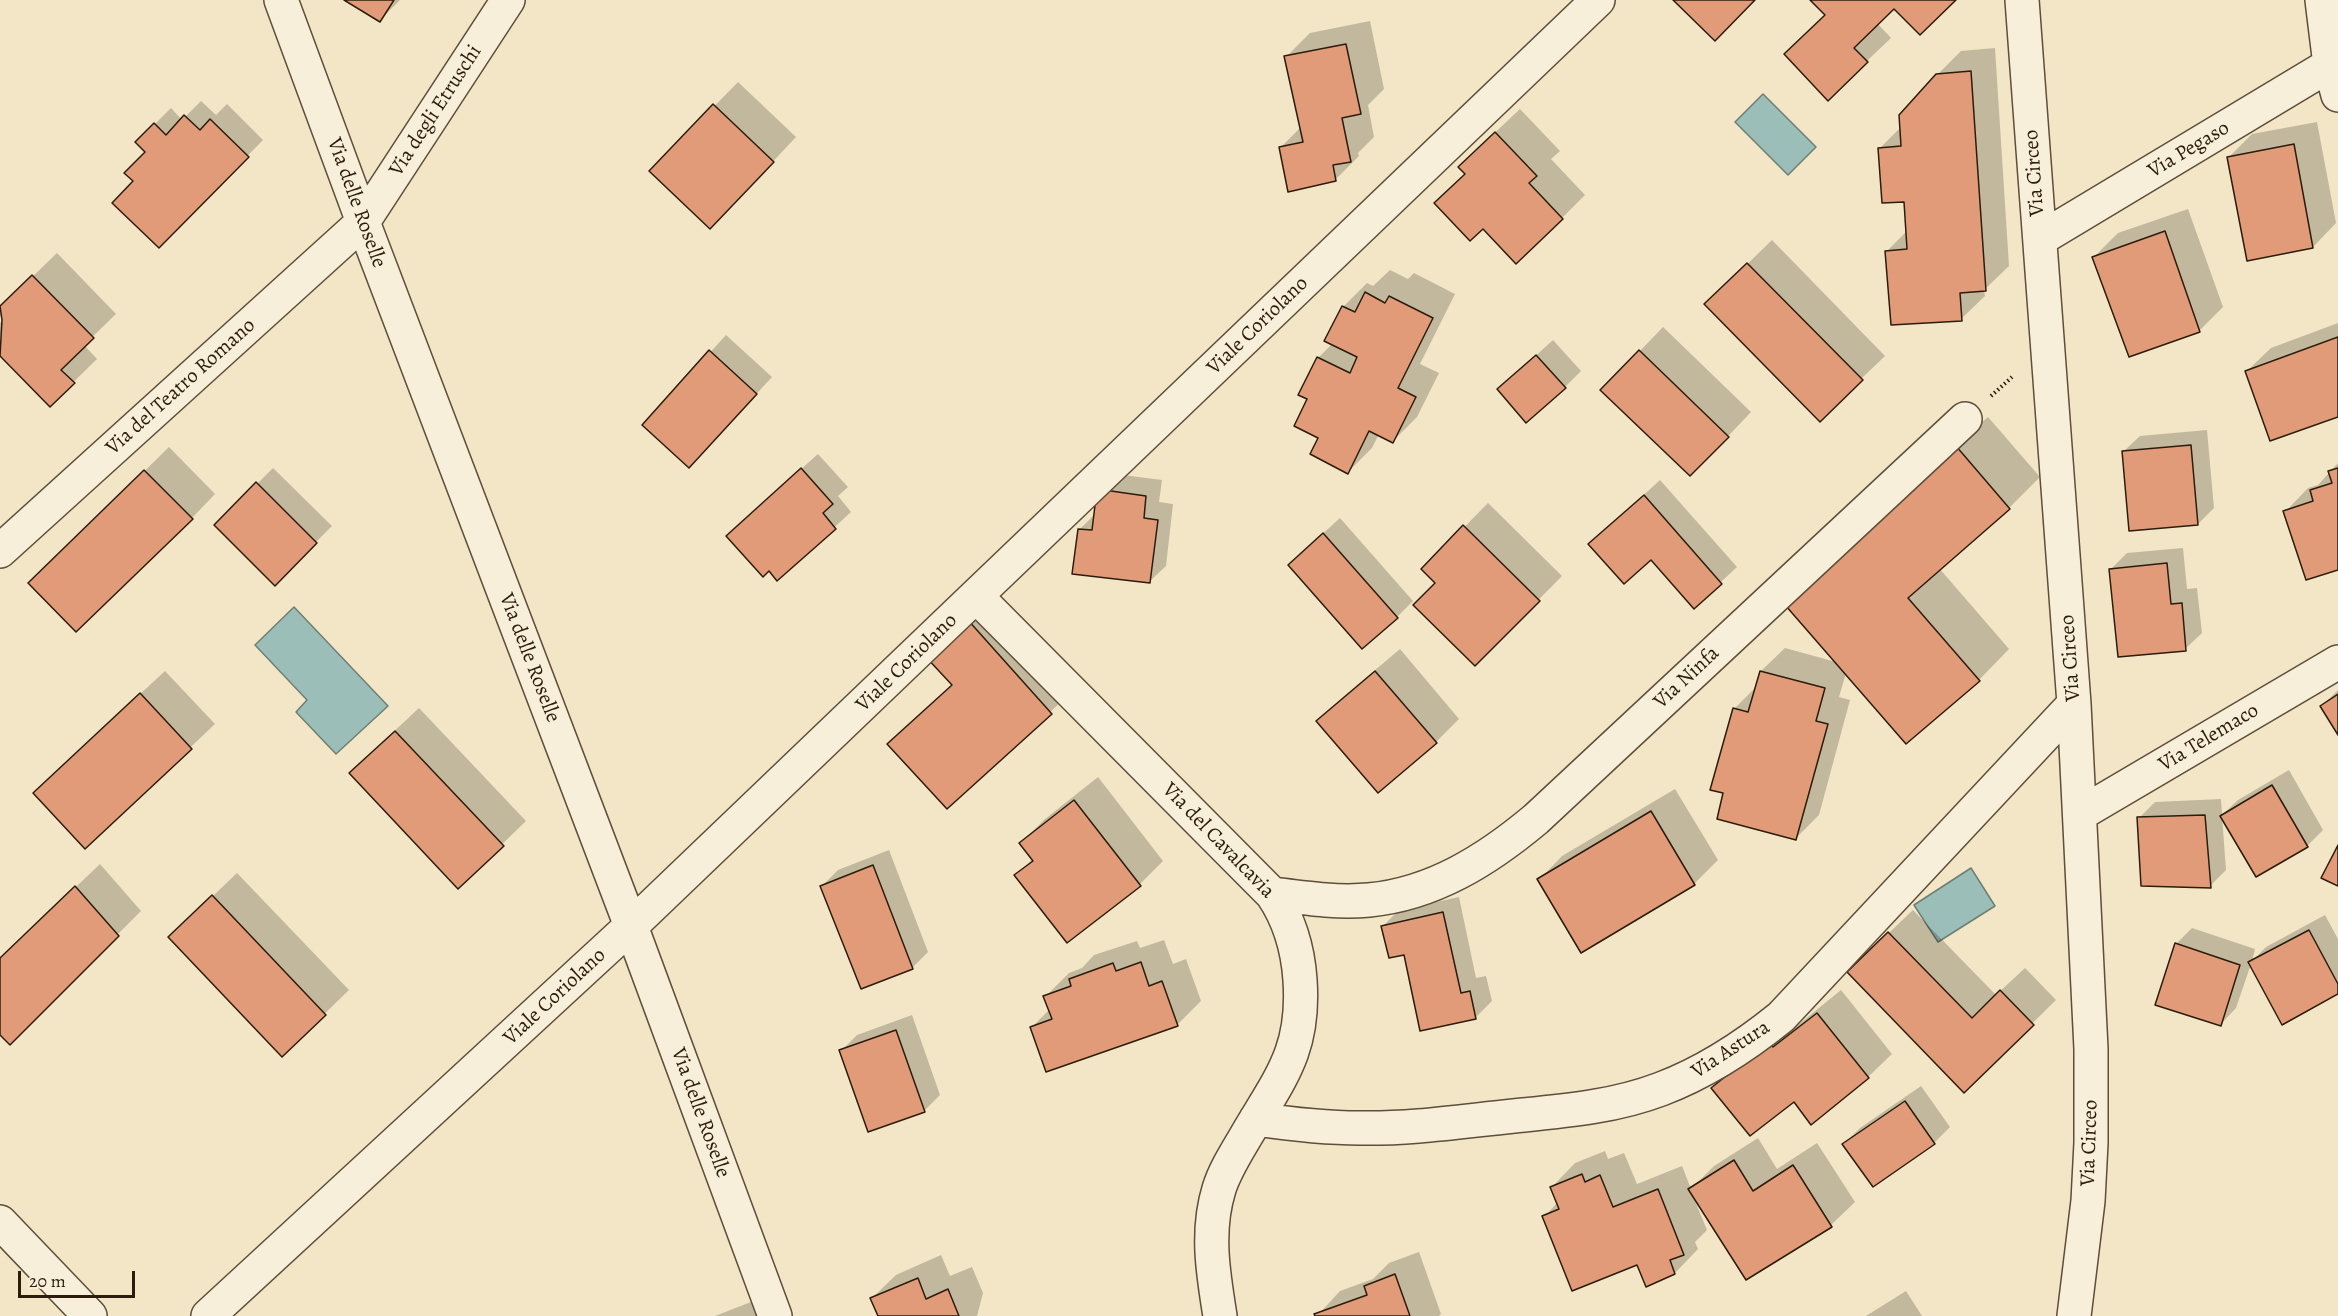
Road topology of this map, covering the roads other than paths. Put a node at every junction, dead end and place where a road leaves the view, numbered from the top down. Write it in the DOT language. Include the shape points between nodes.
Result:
graph roads {
  1 [pos="281,0"];
  2 [pos="508,0"];
  3 [pos="1598,0"];
  4 [pos="2022,0"];
  5 [pos="2322,0"];
  6 [pos="2335,73"];
  7 [pos="363,222"];
  8 [pos="2040,239"];
  9 [pos="1965,419"];
  10 [pos="0,551"];
  11 [pos="976,596"];
  12 [pos="2338,662"];
  13 [pos="2074,704"];
  14 [pos="2080,814"];
  15 [pos="1272,894"];
  16 [pos="632,926"];
  17 [pos="1256,1119"];
  18 [pos="0,1222"];
  19 [pos="90,1316"];
  20 [pos="208,1316"];
  21 [pos="775,1316"];
  22 [pos="1220,1316"];
  23 [pos="2074,1316"];
  1 -- 7 [label="street, Via delle Roselle"];
  2 -- 7 [label="street, Via degli Etruschi"];
  3 -- 11 [label="street, Viale Coriolano"];
  4 -- 8 [label="street, Via Circeo"];
  5 -- 6 [label="street"];
  6 -- 8 [label="street, Via Pegaso"];
  7 -- 10 [label="street, Via del Teatro Romano"];
  7 -- 16 [label="street, Via delle Roselle"];
  8 -- 13 [label="street, Via Circeo"];
  9 -- 15 [label="street, Via Ninfa" via="1536,819 1479,862 1425,887 1383,898 1317,900"];
  11 -- 15 [label="street, Via del Cavalcavia"];
  11 -- 16 [label="street, Viale Coriolano"];
  12 -- 14 [label="street, Via Telemaco"];
  13 -- 14 [label="street, Via Circeo"];
  13 -- 17 [label="street, Via Astura" via="1782,1017 1703,1071 1627,1100 1552,1112 1362,1128"];
  14 -- 23 [label="street, Via Circeo" via="2091,1049 2091,1143"];
  15 -- 17 [label="street, Via del Cavalcavia" via="1284,915 1298,957 1301,1021 1287,1067"];
  16 -- 20 [label="street, Viale Coriolano"];
  16 -- 21 [label="street, Via delle Roselle"];
  17 -- 22 [label="street, Via del Cavalcavia" via="1224,1177 1215,1210 1211,1247"];
  18 -- 19 [label="street"];
}
